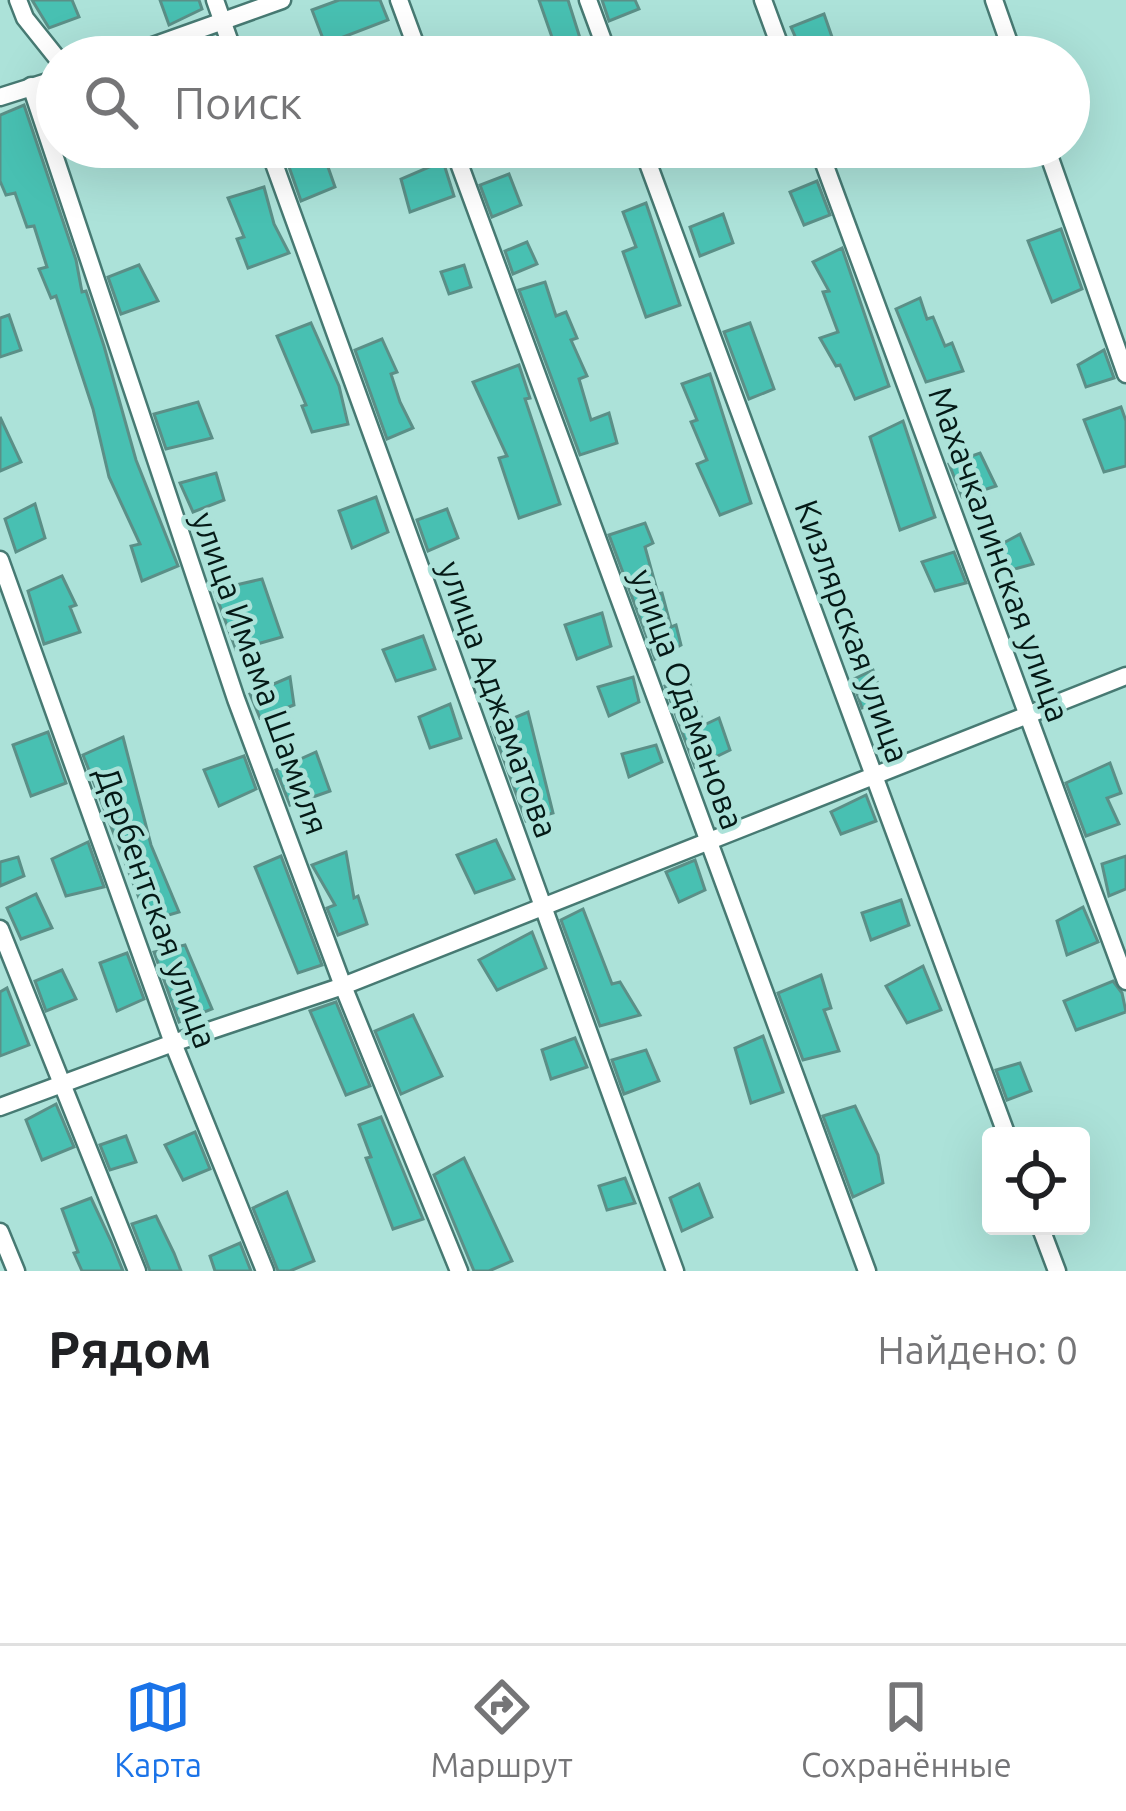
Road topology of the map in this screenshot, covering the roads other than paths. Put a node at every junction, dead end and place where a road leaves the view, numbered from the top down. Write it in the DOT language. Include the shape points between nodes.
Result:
graph roads {
  1 [pos="19,0"];
  2 [pos="215,0"];
  3 [pos="282,0"];
  4 [pos="399,0"];
  5 [pos="588,0"];
  6 [pos="763,0"];
  7 [pos="994,0"];
  8 [pos="223,22"];
  9 [pos="39,36"];
  10 [pos="183,36"];
  11 [pos="228,36"];
  12 [pos="412,36"];
  13 [pos="601,36"];
  14 [pos="776,36"];
  15 [pos="1007,36"];
  16 [pos="36,85"];
  17 [pos="31,86"];
  18 [pos="0,97"];
  19 [pos="36,101"];
  20 [pos="58,168"];
  21 [pos="276,168"];
  22 [pos="461,168"];
  23 [pos="650,168"];
  24 [pos="826,168"];
  25 [pos="1053,168"];
  26 [pos="1126,374"];
  27 [pos="0,560"];
  28 [pos="1126,676"];
  29 [pos="1028,715"];
  30 [pos="874,776"];
  31 [pos="709,842"];
  32 [pos="542,908"];
  33 [pos="0,928"];
  34 [pos="1126,981"];
  35 [pos="343,986"];
  36 [pos="173,1043"];
  37 [pos="63,1083"];
  38 [pos="0,1107"];
  39 [pos="1004,1127"];
  40 [pos="0,1232"];
  41 [pos="1043,1235"];
  42 [pos="16,1271"];
  43 [pos="137,1271"];
  44 [pos="265,1271"];
  45 [pos="459,1271"];
  46 [pos="675,1271"];
  47 [pos="867,1271"];
  48 [pos="1057,1271"];
  1 -- 9 [label="street"];
  2 -- 8 [label="street"];
  3 -- 8 [label="street"];
  4 -- 12 [label="street"];
  5 -- 13 [label="street"];
  6 -- 14 [label="street"];
  7 -- 15 [label="street"];
  8 -- 10 [label="street"];
  8 -- 11 [label="street"];
  16 -- 17 [label="street"];
  17 -- 18 [label="street"];
  17 -- 19 [label="street, улица Имама Шамиля"];
  20 -- 35 [label="street, улица Имама Шамиля" via="236,699"];
  21 -- 32 [label="street, улица Аджаматова"];
  22 -- 31 [label="street, улица Одаманова"];
  23 -- 30 [label="street, Кизлярская улица"];
  24 -- 29 [label="street, Махачкалинская улица"];
  25 -- 26 [label="street"];
  27 -- 36 [label="street, Дербентская улица"];
  28 -- 29 [label="street"];
  29 -- 30 [label="street"];
  29 -- 34 [label="street, Махачкалинская улица"];
  30 -- 31 [label="street"];
  30 -- 39 [label="street, Кизлярская улица"];
  31 -- 32 [label="street"];
  31 -- 47 [label="street, улица Одаманова"];
  32 -- 35 [label="street"];
  32 -- 46 [label="street, улица Аджаматова"];
  33 -- 37 [label="street"];
  35 -- 36 [label="street"];
  35 -- 45 [label="street, улица Имама Шамиля"];
  36 -- 37 [label="street"];
  36 -- 44 [label="street, Дербентская улица"];
  37 -- 38 [label="street"];
  37 -- 43 [label="street"];
  40 -- 42 [label="street"];
  41 -- 48 [label="street"];
}
